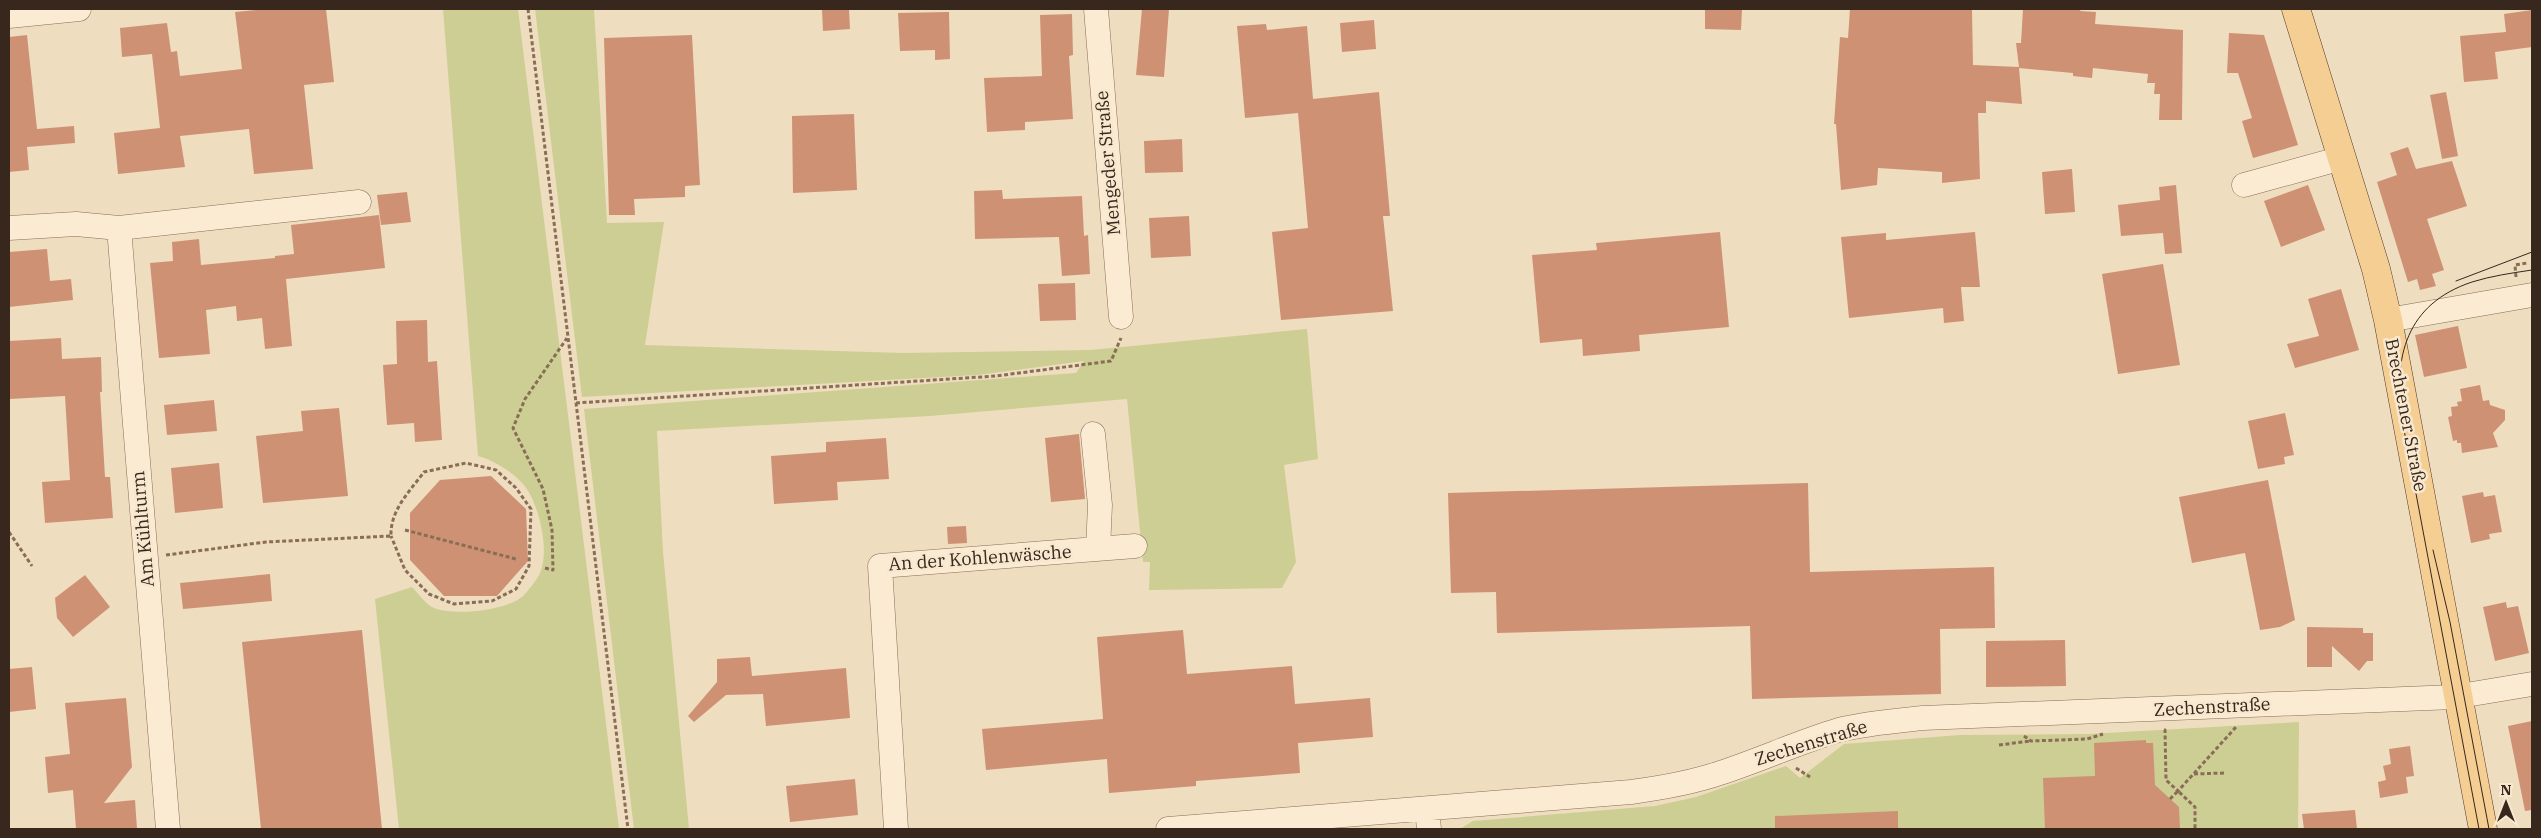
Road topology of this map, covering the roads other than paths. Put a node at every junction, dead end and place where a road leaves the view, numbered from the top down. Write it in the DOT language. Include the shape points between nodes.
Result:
graph roads {
  1 [pos="79,9"];
  2 [pos="1096,9"];
  3 [pos="2296,9"];
  4 [pos="9,16"];
  5 [pos="2342,158"];
  6 [pos="2244,186"];
  7 [pos="360,202"];
  8 [pos="9,228"];
  9 [pos="118,228"];
  10 [pos="2532,295"];
  11 [pos="1121,317"];
  12 [pos="2388,320"];
  13 [pos="1093,434"];
  14 [pos="1135,546"];
  15 [pos="1098,549"];
  16 [pos="2532,684"];
  17 [pos="2459,697"];
  18 [pos="1428,819"];
  19 [pos="168,829"];
  20 [pos="896,829"];
  21 [pos="1168,829"];
  22 [pos="2484,829"];
  1 -- 4 [label="street"];
  2 -- 11 [label="street, Mengeder Straße"];
  3 -- 5 [label="main road, Brechtener Straße"];
  5 -- 6 [label="street"];
  5 -- 12 [label="main road, Brechtener Straße"];
  7 -- 9 [label="street"];
  8 -- 9 [label="street" via="76,224"];
  9 -- 19 [label="street, Am Kühlturm"];
  10 -- 12 [label="street"];
  12 -- 17 [label="main road, Brechtener Straße"];
  13 -- 15 [label="street" via="1100,505"];
  14 -- 15 [label="street, An der Kohlenwäsche"];
  15 -- 20 [label="street, An der Kohlenwäsche" via="880,566"];
  16 -- 17 [label="street, Zechenstraße"];
  17 -- 18 [label="street, Zechenstraße" via="1880,722 1840,730 1720,773 1671,786"];
  17 -- 22 [label="main road, Brechtener Straße"];
  18 -- 21 [label="street, Zechenstraße"];
}
